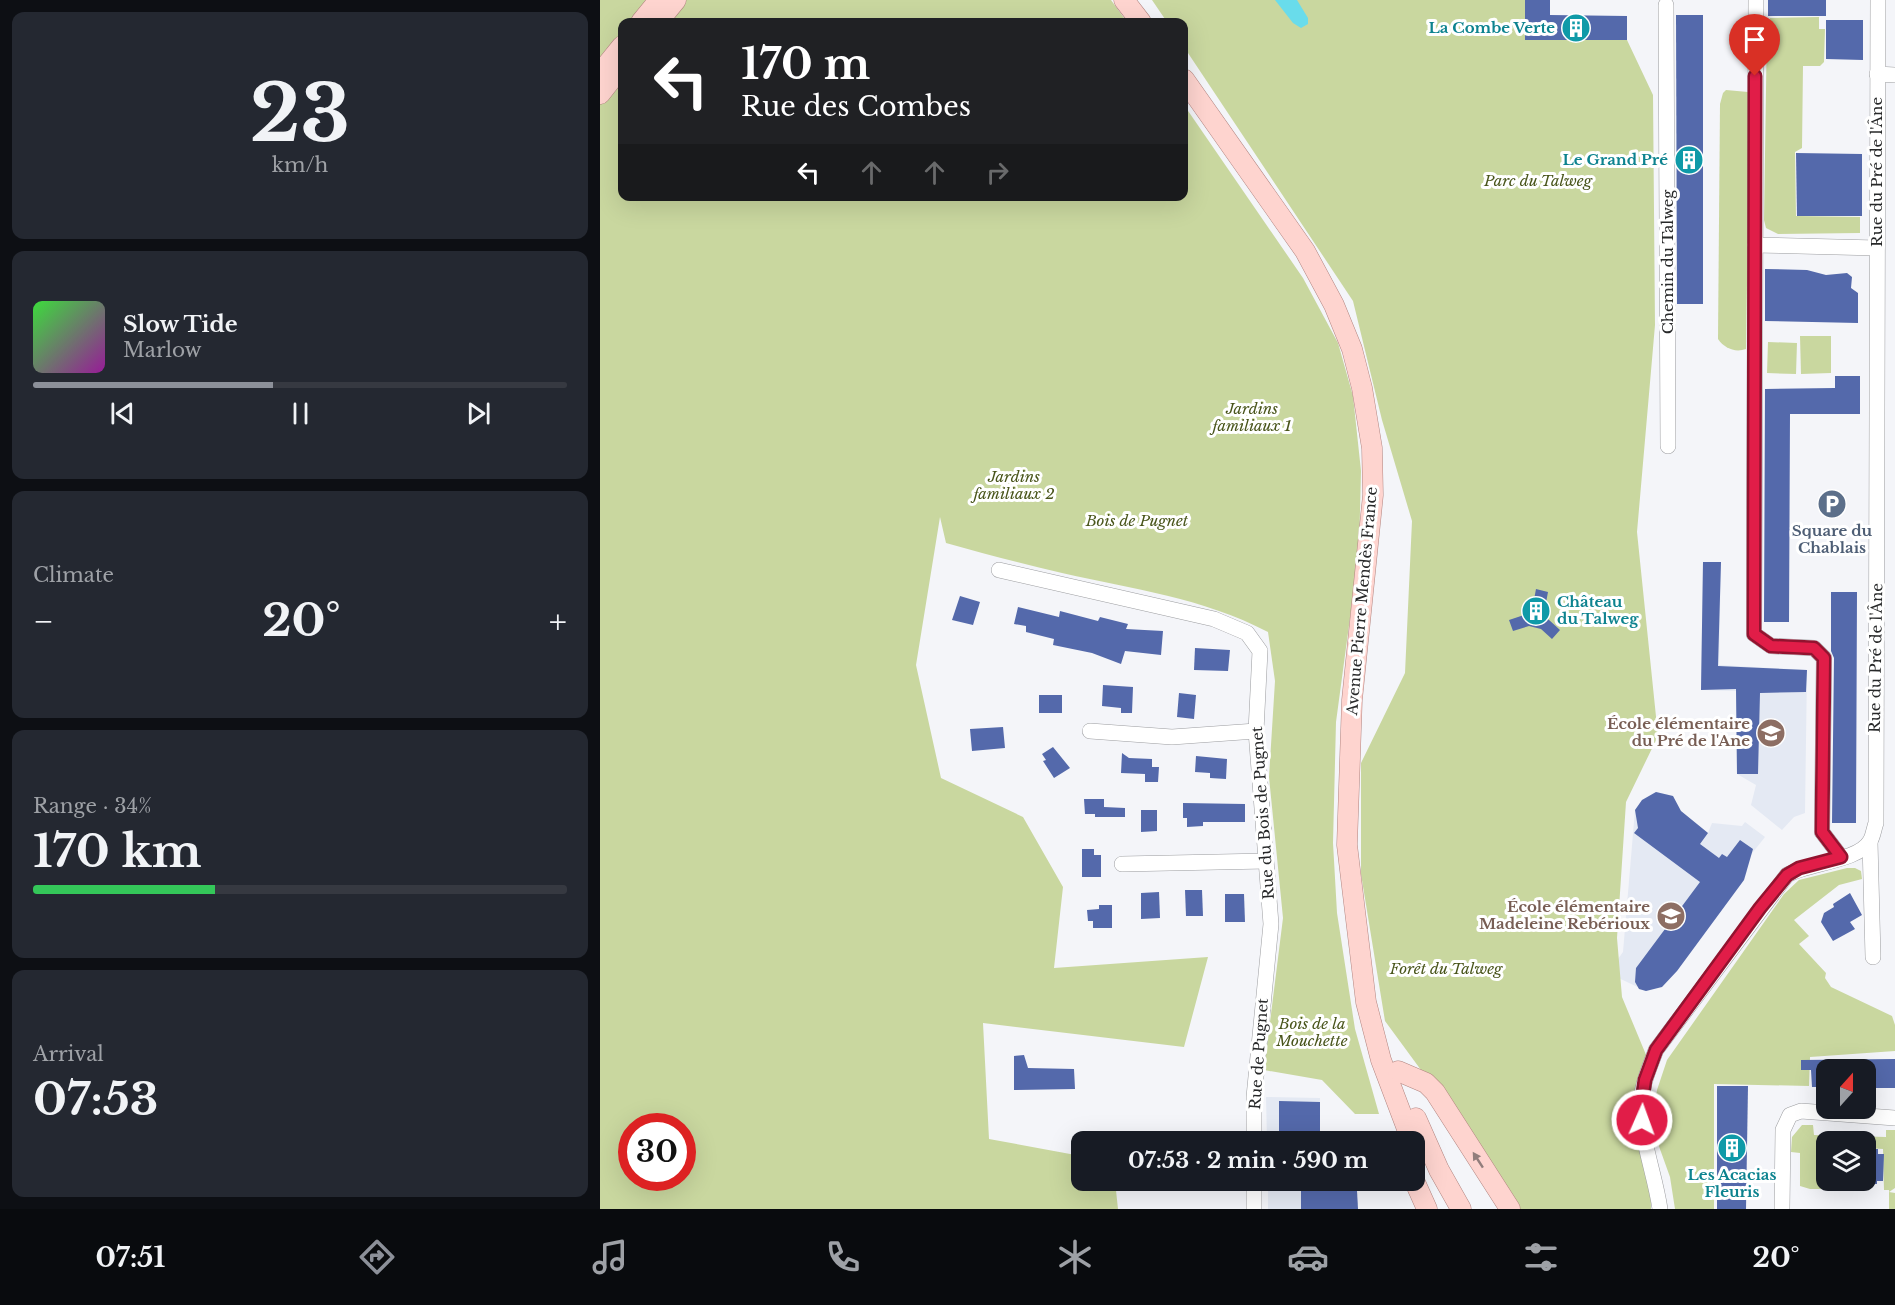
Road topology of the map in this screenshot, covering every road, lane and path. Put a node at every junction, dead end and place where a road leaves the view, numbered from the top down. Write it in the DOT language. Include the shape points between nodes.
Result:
graph roads {
  1 [pos="659,0"];
  2 [pos="676,0"];
  3 [pos="1124,0"];
  4 [pos="1138,0"];
  5 [pos="1756,0"];
  6 [pos="1878,0"];
  7 [pos="1666,5"];
  8 [pos="644,18"];
  9 [pos="661,18"];
  10 [pos="1138,18"];
  11 [pos="1148,18"];
  12 [pos="618,51"];
  13 [pos="618,71"];
  14 [pos="600,74"];
  15 [pos="1877,74"];
  16 [pos="1895,75"];
  17 [pos="1188,85"];
  18 [pos="600,94"];
  19 [pos="1755,245"];
  20 [pos="1877,248"];
  21 [pos="1668,446"];
  22 [pos="999,570"];
  23 [pos="1090,731"];
  24 [pos="1256,731"];
  25 [pos="1870,842"];
  26 [pos="1841,857"];
  27 [pos="1266,861"];
  28 [pos="1122,864"];
  29 [pos="1873,957"];
  30 [pos="1361,958"];
  31 [pos="1266,966"];
  32 [pos="1398,1071"];
  33 [pos="1895,1118"];
  34 [pos="1254,1131"];
  35 [pos="1393,1131"];
  36 [pos="1408,1131"];
  37 [pos="1425,1169"];
  38 [pos="1254,1191"];
  39 [pos="1419,1191"];
  40 [pos="1254,1209"];
  41 [pos="1426,1209"];
  42 [pos="1446,1209"];
  43 [pos="1461,1209"];
  44 [pos="1510,1209"];
  45 [pos="1660,1209"];
  46 [pos="1782,1209"];
  1 -- 8 [label="main road"];
  2 -- 9 [label="main road"];
  3 -- 10 [label="main road"];
  4 -- 11 [label="main road"];
  5 -- 19 [label="street"];
  6 -- 15 [label="street, Rue du Pré de l'Âne"];
  7 -- 21 [label="street, Chemin du Talweg"];
  12 -- 14 [label="main road"];
  13 -- 18 [label="main road"];
  15 -- 16 [label="street"];
  15 -- 20 [label="street, Rue du Pré de l'Âne"];
  17 -- 30 [label="main road, Avenue Pierre Mendès France" via="1305,251 1334,305 1362,388 1372,448 1373,495 1356,650 1347,802 1347,845"];
  19 -- 20 [label="street"];
  19 -- 26 [label="street" via="1754,634 1771,646 1814,648 1824,658 1822,832"];
  20 -- 25 [label="street, Rue du Pré de l'Âne" via="1876,823"];
  22 -- 24 [label="street, Rue du Bois de Pugnet" via="1214,619 1247,633 1260,651"];
  23 -- 24 [label="street" via="1172,737"];
  24 -- 27 [label="street, Rue du Bois de Pugnet"];
  25 -- 26 [label="street" via="1857,853"];
  25 -- 29 [label="street, Rue du Pré de l'Âne"];
  26 -- 45 [label="street" via="1787,875 1656,1050 1645,1080 1641,1107"];
  27 -- 28 [label="street"];
  27 -- 31 [label="street, Rue du Bois de Pugnet" via="1271,924"];
  30 -- 32 [label="main road, Avenue Pierre Mendès France" via="1376,992"];
  30 -- 35 [label="main road" via="1356,1003 1378,1090"];
  30 -- 36 [label="main road, Avenue Pierre Mendès France" via="1366,1002 1381,1060"];
  31 -- 34 [label="street, Rue de Pugnet"];
  32 -- 43 [label="main road, Avenue Pierre Mendès France" via="1428,1145"];
  44 -- 32 [label="main road, one-way" via="1435,1092 1426,1083"];
  33 -- 46 [label="street" via="1801,1111 1790,1115 1783,1130"];
  37 -- 42 [label="main road"];
  38 -- 40 [label="street"];
  39 -- 41 [label="main road"];
}
